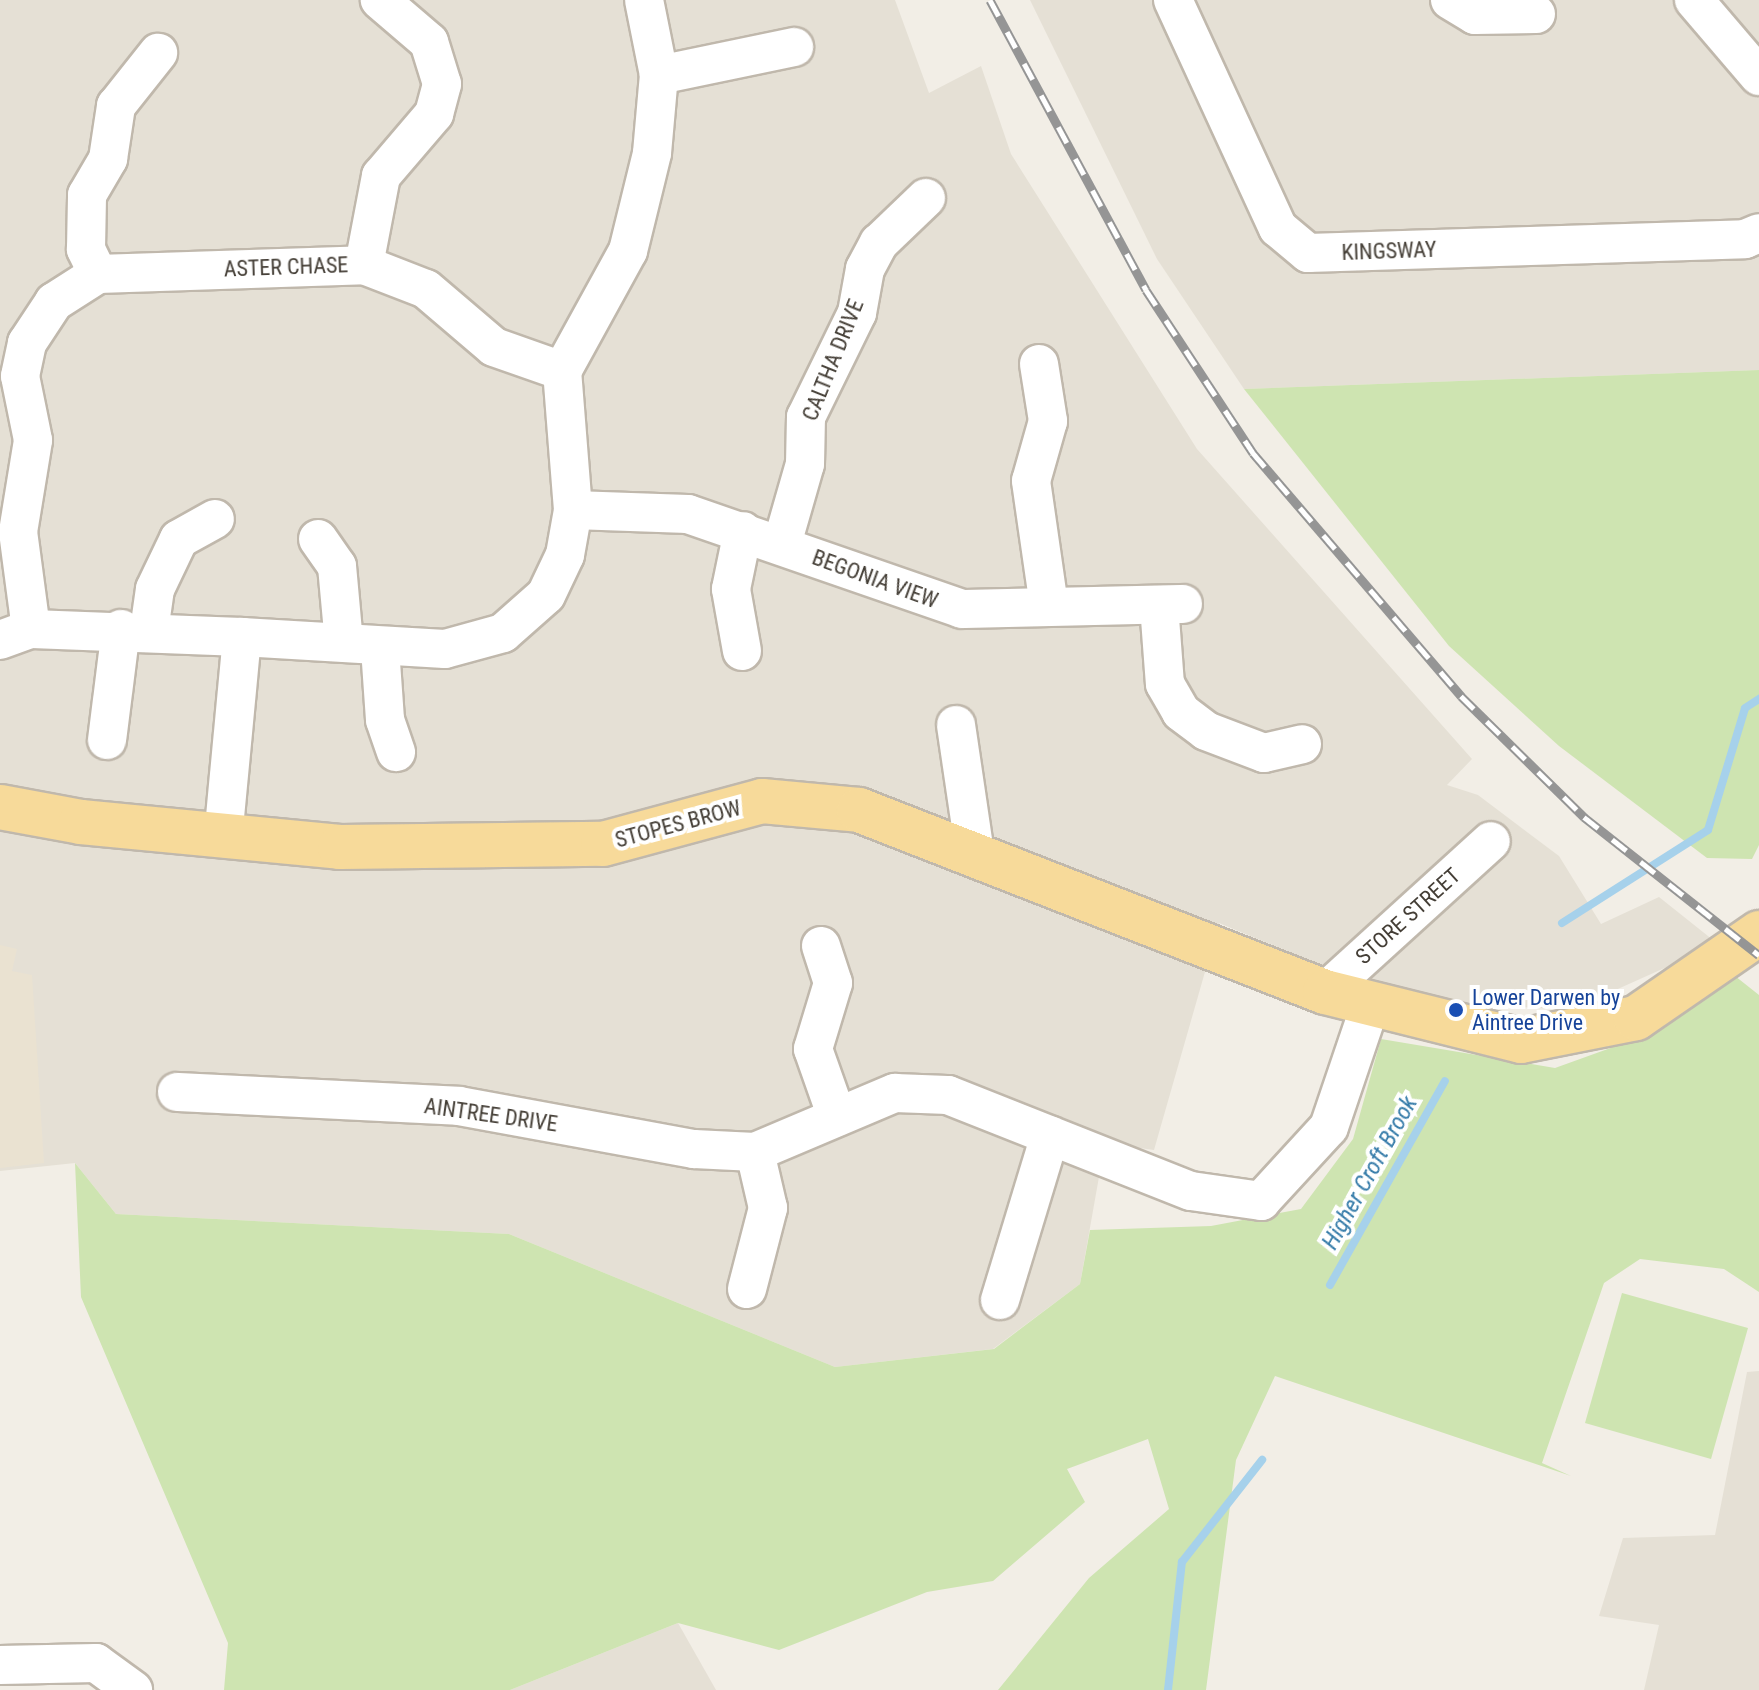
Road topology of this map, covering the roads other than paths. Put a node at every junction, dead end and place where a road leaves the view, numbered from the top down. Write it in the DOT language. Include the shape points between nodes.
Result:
graph roads {
  1 [pos="380,0"];
  2 [pos="644,0"];
  3 [pos="1173,0"];
  4 [pos="1450,0"];
  5 [pos="1694,0"];
  6 [pos="1536,14"];
  7 [pos="794,47"];
  8 [pos="158,53"];
  9 [pos="659,75"];
  10 [pos="1759,76"];
  11 [pos="926,198"];
  12 [pos="1759,233"];
  13 [pos="364,265"];
  14 [pos="98,274"];
  15 [pos="1039,364"];
  16 [pos="562,371"];
  17 [pos="10,376"];
  18 [pos="573,510"];
  19 [pos="215,519"];
  20 [pos="743,531"];
  21 [pos="318,539"];
  22 [pos="782,544"];
  23 [pos="1049,606"];
  24 [pos="135,630"];
  25 [pos="15,634"];
  26 [pos="242,637"];
  27 [pos="362,646"];
  28 [pos="742,651"];
  29 [pos="956,725"];
  30 [pos="107,740"];
  31 [pos="1302,744"];
  32 [pos="396,752"];
  33 [pos="0,807"];
  34 [pos="223,838"];
  35 [pos="1491,841"];
  36 [pos="975,853"];
  37 [pos="1759,933"];
  38 [pos="821,946"];
  39 [pos="1325,992"];
  40 [pos="1370,1006"];
  41 [pos="177,1092"];
  42 [pos="837,1117"];
  43 [pos="1050,1135"];
  44 [pos="755,1152"];
  45 [pos="747,1289"];
  46 [pos="1000,1300"];
  47 [pos="0,1665"];
  48 [pos="133,1690"];
  1 -- 13 [label="street" via="429,42 442,84 434,114 381,176"];
  2 -- 9 [label="street"];
  3 -- 12 [label="street, KINGSWAY" via="1278,228 1308,253 1745,239"];
  4 -- 6 [label="street" via="1475,15"];
  5 -- 10 [label="street"];
  7 -- 9 [label="street"];
  8 -- 14 [label="street" via="116,106 108,159 87,195 86,249"];
  9 -- 16 [label="street" via="654,139 628,251"];
  11 -- 22 [label="street, CALTHA DRIVE" via="879,243 865,269 857,313 806,417 805,464"];
  13 -- 14 [label="street, ASTER CHASE"];
  13 -- 16 [label="street, ASTER CHASE" via="426,289 494,347"];
  14 -- 17 [label="street" via="40,318"];
  15 -- 23 [label="street" via="1048,421 1031,481"];
  16 -- 18 [label="street"];
  17 -- 25 [label="street" via="33,440 18,532"];
  18 -- 20 [label="street, BEGONIA VIEW" via="688,514"];
  18 -- 27 [label="street" via="555,579 520,622 466,646"];
  19 -- 24 [label="street" via="179,539"];
  20 -- 22 [label="street, BEGONIA VIEW"];
  20 -- 28 [label="street" via="731,589"];
  21 -- 27 [label="street" via="337,566"];
  22 -- 23 [label="street, BEGONIA VIEW" via="937,604 1002,610"];
  23 -- 31 [label="street, BEGONIA VIEW" via="1171,605 1165,684 1181,712 1262,769"];
  24 -- 25 [label="street"];
  24 -- 26 [label="street"];
  24 -- 30 [label="street"];
  26 -- 27 [label="street"];
  26 -- 34 [label="street"];
  27 -- 32 [label="street"];
  29 -- 36 [label="street"];
  33 -- 34 [label="main road, STOPES BROW"];
  34 -- 36 [label="main road, STOPES BROW" via="340,847 603,844 762,801 859,810"];
  35 -- 39 [label="street, STORE STREET"];
  36 -- 39 [label="main road, STOPES BROW"];
  37 -- 40 [label="main road, STOPES BROW" via="1680,994 1636,1018 1521,1041"];
  38 -- 42 [label="street" via="833,983 813,1049"];
  39 -- 40 [label="main road, STOPES BROW"];
  40 -- 43 [label="street, AINTREE DRIVE" via="1329,1127 1261,1201 1191,1191"];
  41 -- 44 [label="street, AINTREE DRIVE" via="459,1106 694,1149"];
  42 -- 43 [label="street, AINTREE DRIVE" via="895,1093 948,1095"];
  42 -- 44 [label="street, AINTREE DRIVE"];
  43 -- 46 [label="street"];
  44 -- 45 [label="street" via="768,1208"];
  47 -- 48 [label="street" via="96,1663"];
}
